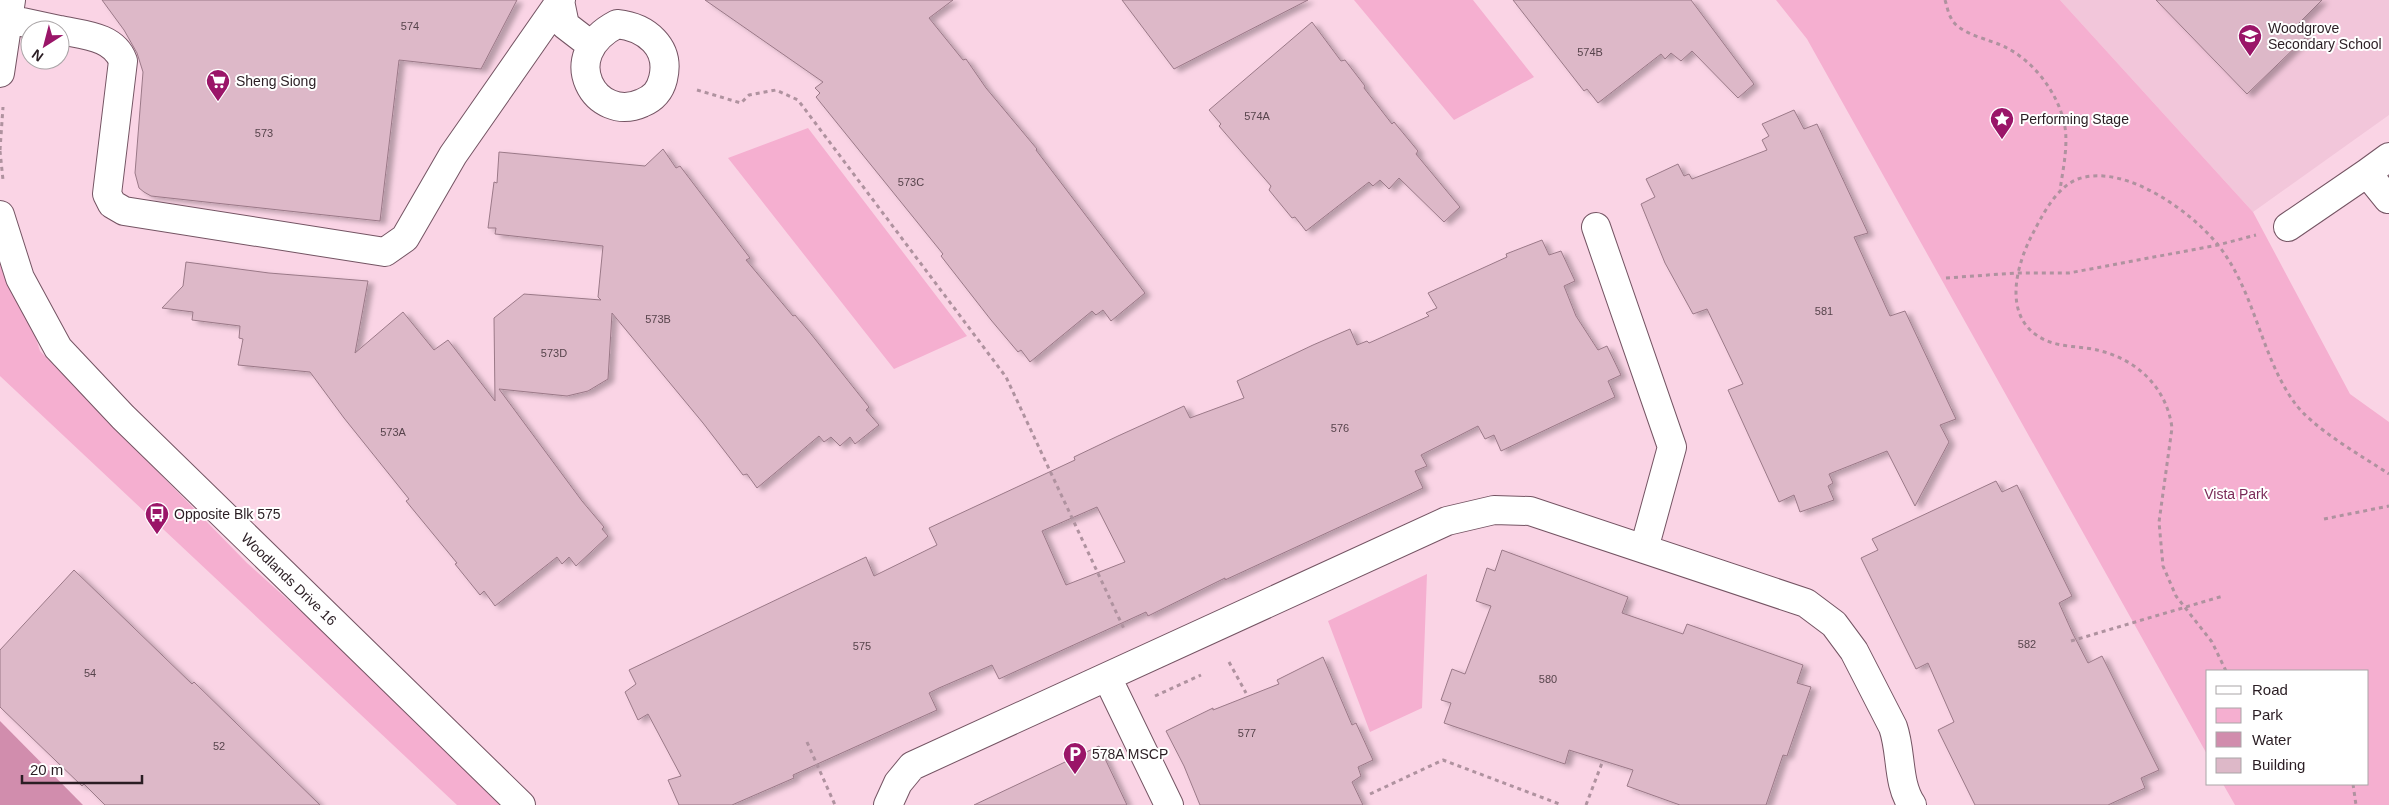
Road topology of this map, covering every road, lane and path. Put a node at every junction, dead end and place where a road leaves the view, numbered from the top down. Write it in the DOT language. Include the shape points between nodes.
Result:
graph roads {
  1 [pos="1945,0"];
  2 [pos="560,1"];
  3 [pos="10,10"];
  4 [pos="35,20"];
  5 [pos="70,32"];
  6 [pos="591,45"];
  7 [pos="0,73"];
  8 [pos="663,80"];
  9 [pos="2389,157"];
  10 [pos="2367,173"];
  11 [pos="2060,191"];
  12 [pos="2388,199"];
  13 [pos="0,215"];
  14 [pos="1596,227"];
  15 [pos="2288,227"];
  16 [pos="2218,245"];
  17 [pos="2016,273"];
  18 [pos="1946,278"];
  19 [pos="2389,474"];
  20 [pos="2389,506"];
  21 [pos="2324,520"];
  22 [pos="1644,549"];
  23 [pos="2223,596"];
  24 [pos="2184,609"];
  25 [pos="2071,641"];
  26 [pos="1139,662"];
  27 [pos="1222,665"];
  28 [pos="2226,670"];
  29 [pos="1205,673"];
  30 [pos="1107,677"];
  31 [pos="1246,693"];
  32 [pos="807,742"];
  33 [pos="1602,763"];
  34 [pos="2353,785"];
  35 [pos="1370,794"];
  36 [pos="520,805"];
  37 [pos="835,805"];
  38 [pos="888,805"];
  39 [pos="1169,805"];
  40 [pos="1562,805"];
  41 [pos="1586,805"];
  42 [pos="1912,805"];
  43 [pos="2356,805"];
  1 -- 11 [label="path" via="1951,19 1965,32 2008,48 2041,75 2064,122 2065,150"];
  2 -- 5 [label="street" via="453,156 405,238 385,252 124,211 112,204 107,194 122,61 109,42"];
  2 -- 6 [label="street" via="565,25"];
  3 -- 4 [label="street"];
  3 -- 7 [label="street"];
  6 -- 8 [label="street" via="602,32 617,24 632,25 648,34 661,51 666,68"];
  6 -- 8 [label="street" via="584,71 597,94 612,104 625,107 653,98"];
  8 -- 26 [label="path" via="741,103 749,95 776,90 798,100 1006,377"];
  9 -- 10 [label="street"];
  10 -- 12 [label="street"];
  10 -- 15 [label="street"];
  11 -- 16 [label="path" via="2077,179 2090,176 2133,182 2184,213"];
  11 -- 17 [label="path" via="2031,237"];
  13 -- 36 [label="street, Woodlands Drive 16" via="20,278 58,348 122,417"];
  14 -- 22 [label="street" via="1672,447"];
  16 -- 17 [label="path" via="2069,273"];
  16 -- 19 [label="path" via="2241,285 2277,374 2295,404 2315,423"];
  17 -- 18 [label="path"];
  17 -- 24 [label="path" via="2015,292 2020,313 2039,337 2124,359 2144,373 2162,395 2172,428 2159,522 2160,552 2168,580"];
  20 -- 21 [label="path"];
  22 -- 26 [label="street" via="1530,511 1494,510 1447,522"];
  22 -- 42 [label="street" via="1806,603 1834,624 1854,651 1893,727 1904,793"];
  23 -- 24 [label="path"];
  24 -- 25 [label="path"];
  24 -- 28 [label="path" via="2212,642"];
  26 -- 29 [label="path" via="1155,697"];
  26 -- 30 [label="street"];
  27 -- 31 [label="path" via="1230,661"];
  30 -- 38 [label="street" via="912,766"];
  30 -- 39 [label="street"];
  32 -- 37 [label="path"];
  33 -- 41 [label="path"];
  34 -- 43 [label="path"];
  35 -- 40 [label="path" via="1442,760"];
}
